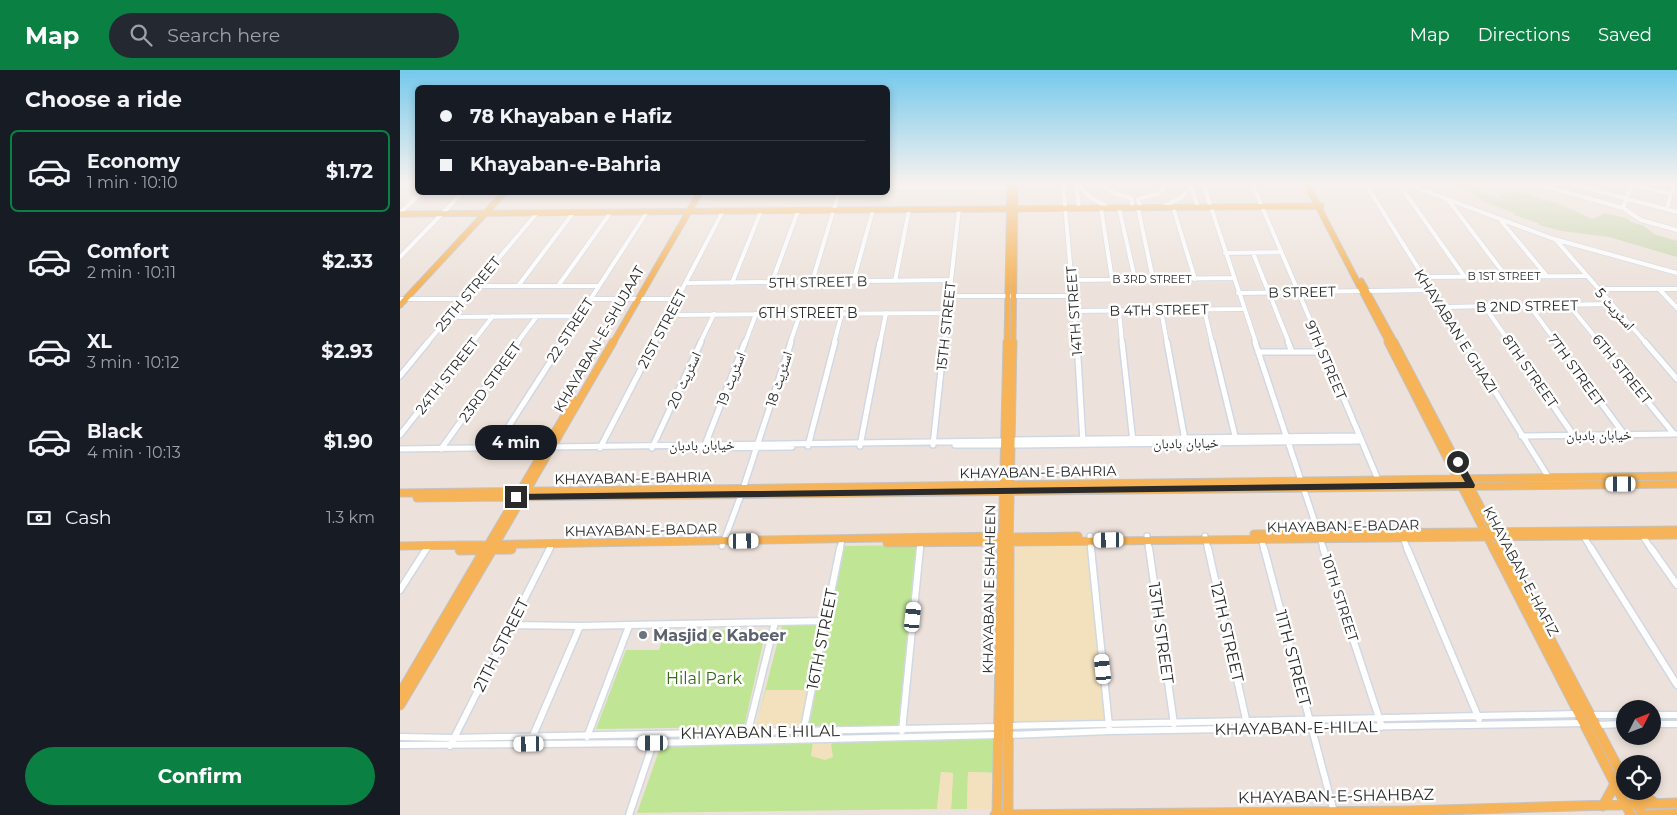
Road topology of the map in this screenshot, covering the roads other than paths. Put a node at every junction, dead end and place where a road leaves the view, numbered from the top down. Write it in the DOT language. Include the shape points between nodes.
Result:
graph roads {
  1 [pos="439,218"];
  2 [pos="476,218"];
  3 [pos="481,218"];
  4 [pos="533,218"];
  5 [pos="569,218"];
  6 [pos="607,218"];
  7 [pos="643,218"];
  8 [pos="684,218"];
  9 [pos="720,218"];
  10 [pos="758,218"];
  11 [pos="796,218"];
  12 [pos="832,218"];
  13 [pos="871,218"];
  14 [pos="907,218"];
  15 [pos="958,218"];
  16 [pos="1012,218"];
  17 [pos="1066,218"];
  18 [pos="1103,218"];
  19 [pos="1120,218"];
  20 [pos="1139,218"];
  21 [pos="1176,218"];
  22 [pos="1214,218"];
  23 [pos="1267,218"];
  24 [pos="1325,218"];
  25 [pos="1386,218"];
  26 [pos="1423,218"];
  27 [pos="1462,218"];
  28 [pos="1495,218"];
  29 [pos="1637,218"];
  30 [pos="1501,220"];
  31 [pos="1677,230"];
  32 [pos="1554,239"];
  33 [pos="1281,252"];
  34 [pos="1225,253"];
  35 [pos="1253,253"];
  36 [pos="400,257"];
  37 [pos="1677,273"];
  38 [pos="1546,275"];
  39 [pos="1464,276"];
  40 [pos="1505,276"];
  41 [pos="1586,276"];
  42 [pos="1423,277"];
  43 [pos="1233,278"];
  44 [pos="1112,279"];
  45 [pos="1135,279"];
  46 [pos="1153,279"];
  47 [pos="1195,279"];
  48 [pos="950,280"];
  49 [pos="1072,280"];
  50 [pos="895,281"];
  51 [pos="772,282"];
  52 [pos="812,282"];
  53 [pos="853,282"];
  54 [pos="686,283"];
  55 [pos="732,283"];
  56 [pos="475,286"];
  57 [pos="518,286"];
  58 [pos="558,286"];
  59 [pos="598,286"];
  60 [pos="1598,289"];
  61 [pos="1659,289"];
  62 [pos="1677,289"];
  63 [pos="1431,290"];
  64 [pos="1364,291"];
  65 [pos="1238,293"];
  66 [pos="1269,293"];
  67 [pos="1298,293"];
  68 [pos="949,296"];
  69 [pos="1011,296"];
  70 [pos="1073,296"];
  71 [pos="590,299"];
  72 [pos="678,299"];
  73 [pos="463,300"];
  74 [pos="636,300"];
  75 [pos="401,301"];
  76 [pos="1611,304"];
  77 [pos="1529,305"];
  78 [pos="1570,305"];
  79 [pos="1442,307"];
  80 [pos="1485,307"];
  81 [pos="1677,308"];
  82 [pos="1204,309"];
  83 [pos="1243,309"];
  84 [pos="1119,310"];
  85 [pos="1161,310"];
  86 [pos="1074,311"];
  87 [pos="947,312"];
  88 [pos="842,313"];
  89 [pos="886,313"];
  90 [pos="670,314"];
  91 [pos="714,314"];
  92 [pos="756,314"];
  93 [pos="800,314"];
  94 [pos="493,316"];
  95 [pos="538,316"];
  96 [pos="579,316"];
  97 [pos="449,317"];
  98 [pos="1258,352"];
  99 [pos="1292,352"];
  100 [pos="1322,352"];
  101 [pos="400,376"];
  102 [pos="1677,379"];
  103 [pos="1624,434"];
  104 [pos="1675,434"];
  105 [pos="400,436"];
  106 [pos="1521,436"];
  107 [pos="1574,436"];
  108 [pos="1359,438"];
  109 [pos="1287,439"];
  110 [pos="1186,440"];
  111 [pos="1236,440"];
  112 [pos="1133,441"];
  113 [pos="1083,442"];
  114 [pos="1009,443"];
  115 [pos="933,444"];
  116 [pos="808,445"];
  117 [pos="860,445"];
  118 [pos="705,446"];
  119 [pos="757,446"];
  120 [pos="653,447"];
  121 [pos="549,448"];
  122 [pos="600,448"];
  123 [pos="493,449"];
  124 [pos="440,450"];
  125 [pos="400,451"];
  126 [pos="1677,476"];
  127 [pos="1549,478"];
  128 [pos="1458,482"];
  129 [pos="1469,482"];
  130 [pos="1380,483"];
  131 [pos="1303,484"];
  132 [pos="1677,484"];
  133 [pos="1007,488"];
  134 [pos="742,492"];
  135 [pos="400,493"];
  136 [pos="521,494"];
  137 [pos="400,498"];
  138 [pos="1677,530"];
  139 [pos="1581,533"];
  140 [pos="1490,534"];
  141 [pos="1677,534"];
  142 [pos="1642,535"];
  143 [pos="1320,536"];
  144 [pos="1261,537"];
  145 [pos="1148,538"];
  146 [pos="1205,538"];
  147 [pos="1403,538"];
  148 [pos="1005,539"];
  149 [pos="1090,539"];
  150 [pos="921,540"];
  151 [pos="842,542"];
  152 [pos="723,544"];
  153 [pos="400,546"];
  154 [pos="551,546"];
  155 [pos="489,547"];
  156 [pos="427,548"];
  157 [pos="400,550"];
  158 [pos="1677,585"];
  159 [pos="400,590"];
  160 [pos="825,621"];
  161 [pos="775,622"];
  162 [pos="511,625"];
  163 [pos="580,626"];
  164 [pos="629,626"];
  165 [pos="1677,686"];
  166 [pos="400,694"];
  167 [pos="400,704"];
  168 [pos="1579,714"];
  169 [pos="1590,715"];
  170 [pos="1616,715"];
  171 [pos="1661,715"];
  172 [pos="1677,715"];
  173 [pos="1478,717"];
  174 [pos="1380,719"];
  175 [pos="1309,720"];
  176 [pos="1247,721"];
  177 [pos="1584,723"];
  178 [pos="1595,724"];
  179 [pos="1616,724"];
  180 [pos="1661,724"];
  181 [pos="1677,724"];
  182 [pos="1482,725"];
  183 [pos="1174,726"];
  184 [pos="1109,727"];
  185 [pos="1382,727"];
  186 [pos="1311,728"];
  187 [pos="902,729"];
  188 [pos="1249,729"];
  189 [pos="1004,731"];
  190 [pos="748,732"];
  191 [pos="656,734"];
  192 [pos="587,735"];
  193 [pos="803,735"];
  194 [pos="533,736"];
  195 [pos="400,737"];
  196 [pos="901,737"];
  197 [pos="454,738"];
  198 [pos="746,740"];
  199 [pos="584,743"];
  200 [pos="653,743"];
  201 [pos="529,744"];
  202 [pos="400,745"];
  203 [pos="450,746"];
  204 [pos="1616,774"];
  205 [pos="1616,776"];
  206 [pos="1616,788"];
  207 [pos="1677,799"];
  208 [pos="1625,800"];
  209 [pos="1636,800"];
  210 [pos="1650,800"];
  211 [pos="1653,802"];
  212 [pos="1638,804"];
  213 [pos="1677,804"];
  214 [pos="1626,805"];
  215 [pos="1603,806"];
  216 [pos="1334,812"];
  217 [pos="1670,814"];
  218 [pos="629,815"];
  219 [pos="1001,815"];
  220 [pos="1631,815"];
  221 [pos="1643,815"];
  222 [pos="1648,815"];
  1 -- 36 [label="street"];
  2 -- 75 [label="main road"];
  3 -- 75 [label="main road"];
  4 -- 56 [label="street, 25TH STREET"];
  5 -- 57 [label="street"];
  6 -- 58 [label="street"];
  7 -- 59 [label="street, 22 STREET"];
  8 -- 74 [label="main road, KHAYABAN-E-SHUJAAT"];
  9 -- 54 [label="street, 21ST STREET"];
  10 -- 55 [label="street"];
  11 -- 51 [label="street"];
  12 -- 52 [label="street"];
  13 -- 53 [label="street"];
  14 -- 50 [label="street"];
  15 -- 48 [label="street, 15TH STREET"];
  16 -- 69 [label="main road, KHAYABAN E SHAHEEN"];
  17 -- 49 [label="street, 14TH STREET"];
  18 -- 44 [label="street"];
  19 -- 45 [label="street"];
  20 -- 46 [label="street"];
  21 -- 47 [label="street"];
  22 -- 34 [label="street, 10TH STREET"];
  23 -- 33 [label="street, 9TH STREET"];
  24 -- 64 [label="main road, KHAYABAN-E-HAFIZ"];
  25 -- 42 [label="street, KHAYABAN E GHAZI"];
  26 -- 39 [label="street"];
  27 -- 40 [label="street"];
  28 -- 30 [label="street"];
  29 -- 31 [label="street"];
  30 -- 32 [label="street"];
  30 -- 38 [label="street"];
  32 -- 37 [label="street"];
  32 -- 41 [label="street, اسٹریٹ 5"];
  33 -- 35 [label="street"];
  33 -- 67 [label="street, 9TH STREET"];
  34 -- 35 [label="street"];
  34 -- 43 [label="street, 10TH STREET"];
  35 -- 66 [label="street"];
  38 -- 40 [label="street, B 1ST STREET"];
  38 -- 41 [label="street, B 1ST STREET"];
  39 -- 40 [label="street, B 1ST STREET"];
  39 -- 42 [label="street, B 1ST STREET"];
  41 -- 60 [label="street, اسٹریٹ 5"];
  42 -- 63 [label="street, KHAYABAN E GHAZI"];
  43 -- 47 [label="street, B 3RD STREET"];
  43 -- 65 [label="street, 10TH STREET"];
  44 -- 45 [label="street, B 3RD STREET"];
  44 -- 49 [label="street, B 3RD STREET"];
  45 -- 46 [label="street, B 3RD STREET"];
  46 -- 47 [label="street, B 3RD STREET"];
  48 -- 50 [label="street, 5TH STREET B"];
  48 -- 68 [label="street, 15TH STREET"];
  49 -- 70 [label="street, 14TH STREET"];
  50 -- 53 [label="street, 5TH STREET B"];
  51 -- 52 [label="street, 5TH STREET B"];
  51 -- 55 [label="street, 5TH STREET B"];
  52 -- 53 [label="street, 5TH STREET B"];
  54 -- 55 [label="street, 5TH STREET B"];
  54 -- 72 [label="street, 21ST STREET"];
  56 -- 57 [label="street"];
  56 -- 73 [label="street, 25TH STREET"];
  57 -- 58 [label="street"];
  58 -- 59 [label="street"];
  59 -- 71 [label="street, 22 STREET"];
  60 -- 61 [label="street"];
  60 -- 76 [label="street, اسٹریٹ 5"];
  61 -- 62 [label="street"];
  61 -- 81 [label="street"];
  63 -- 64 [label="street, B STREET"];
  63 -- 79 [label="street, KHAYABAN E GHAZI"];
  64 -- 67 [label="street, B STREET"];
  64 -- 128 [label="main road, KHAYABAN-E-HAFIZ"];
  64 -- 129 [label="main road, KHAYABAN-E-HAFIZ"];
  65 -- 66 [label="street, B STREET"];
  65 -- 83 [label="street, 10TH STREET"];
  66 -- 67 [label="street, B STREET"];
  66 -- 99 [label="street"];
  67 -- 100 [label="street, 9TH STREET"];
  68 -- 69 [label="street"];
  68 -- 87 [label="street, 15TH STREET"];
  69 -- 70 [label="street"];
  69 -- 114 [label="main road, KHAYABAN E SHAHEEN"];
  70 -- 86 [label="street, 14TH STREET"];
  71 -- 74 [label="street"];
  71 -- 96 [label="street, 22 STREET"];
  72 -- 74 [label="street"];
  72 -- 90 [label="street, 21ST STREET"];
  73 -- 75 [label="street"];
  73 -- 97 [label="street, 25TH STREET"];
  74 -- 121 [label="main road, KHAYABAN-E-SHUJAAT"];
  76 -- 78 [label="street, B 2ND STREET"];
  76 -- 102 [label="street, اسٹریٹ 5"];
  77 -- 78 [label="street, B 2ND STREET"];
  77 -- 80 [label="street, B 2ND STREET"];
  77 -- 103 [label="street, 7TH STREET"];
  78 -- 104 [label="street, 6TH STREET"];
  79 -- 80 [label="street, B 2ND STREET"];
  79 -- 106 [label="street, KHAYABAN E GHAZI"];
  80 -- 107 [label="street, 8TH STREET"];
  82 -- 83 [label="street, B 4TH STREET"];
  82 -- 85 [label="street, B 4TH STREET"];
  82 -- 111 [label="street"];
  83 -- 98 [label="street, 10TH STREET"];
  84 -- 85 [label="street, B 4TH STREET"];
  84 -- 86 [label="street, B 4TH STREET"];
  84 -- 112 [label="street"];
  85 -- 110 [label="street"];
  86 -- 113 [label="street, 14TH STREET"];
  87 -- 89 [label="street, 6TH STREET B"];
  87 -- 115 [label="street, 15TH STREET"];
  88 -- 89 [label="street, 6TH STREET B"];
  88 -- 93 [label="street, 6TH STREET B"];
  88 -- 116 [label="street"];
  89 -- 117 [label="street"];
  90 -- 91 [label="street, 6TH STREET B"];
  90 -- 122 [label="street, 21ST STREET"];
  91 -- 92 [label="street, 6TH STREET B"];
  91 -- 120 [label="street, اسٹریٹ 20"];
  92 -- 93 [label="street, 6TH STREET B"];
  92 -- 118 [label="street, اسٹریٹ 19"];
  93 -- 119 [label="street, اسٹریٹ 18"];
  94 -- 95 [label="street"];
  94 -- 97 [label="street"];
  94 -- 105 [label="street, 24TH STREET"];
  95 -- 96 [label="street"];
  95 -- 124 [label="street, 23RD STREET"];
  96 -- 123 [label="street, 22 STREET"];
  97 -- 101 [label="street, 25TH STREET"];
  98 -- 99 [label="street"];
  98 -- 109 [label="street, 10TH STREET"];
  99 -- 100 [label="street"];
  100 -- 108 [label="street, 9TH STREET"];
  103 -- 104 [label="street, خیابان بادبان"];
  103 -- 107 [label="street, خیابان بادبان"];
  106 -- 107 [label="street, خیابان بادبان"];
  106 -- 127 [label="street, KHAYABAN E GHAZI"];
  108 -- 109 [label="street, خیابان بادبان"];
  108 -- 130 [label="street, 9TH STREET"];
  109 -- 111 [label="street, خیابان بادبان"];
  109 -- 131 [label="street, 10TH STREET"];
  110 -- 111 [label="street, خیابان بادبان"];
  110 -- 112 [label="street, خیابان بادبان"];
  112 -- 113 [label="street, خیابان بادبان"];
  113 -- 114 [label="street, خیابان بادبان"];
  114 -- 115 [label="street, خیابان بادبان"];
  114 -- 133 [label="main road, KHAYABAN E SHAHEEN"];
  115 -- 117 [label="street, خیابان بادبان"];
  116 -- 117 [label="street, خیابان بادبان"];
  116 -- 119 [label="street, خیابان بادبان"];
  118 -- 119 [label="street, خیابان بادبان"];
  118 -- 120 [label="street, خیابان بادبان"];
  119 -- 134 [label="street, اسٹریٹ 18"];
  120 -- 122 [label="street, خیابان بادبان"];
  121 -- 122 [label="street, خیابان بادبان"];
  121 -- 123 [label="street, خیابان بادبان"];
  121 -- 136 [label="main road, KHAYABAN-E-SHUJAAT"];
  123 -- 124 [label="street, خیابان بادبان"];
  124 -- 125 [label="street, خیابان بادبان"];
  126 -- 127 [label="main road, KHAYABAN-E-BAHRIA"];
  127 -- 129 [label="main road, KHAYABAN-E-BAHRIA"];
  128 -- 129 [label="main road, KHAYABAN-E-BAHRIA"];
  128 -- 130 [label="main road, KHAYABAN-E-BAHRIA"];
  128 -- 140 [label="main road, KHAYABAN-E-HAFIZ"];
  129 -- 132 [label="main road, KHAYABAN-E-BAHRIA"];
  129 -- 140 [label="main road, KHAYABAN-E-HAFIZ"];
  130 -- 131 [label="main road, KHAYABAN-E-BAHRIA"];
  131 -- 133 [label="main road, KHAYABAN-E-BAHRIA"];
  131 -- 143 [label="street, 10TH STREET"];
  133 -- 134 [label="main road, KHAYABAN-E-BAHRIA"];
  133 -- 148 [label="main road, KHAYABAN E SHAHEEN"];
  134 -- 136 [label="main road, KHAYABAN-E-BAHRIA"];
  134 -- 152 [label="street, اسٹریٹ 18"];
  135 -- 136 [label="main road, KHAYABAN-E-BAHRIA"];
  136 -- 137 [label="main road, KHAYABAN-E-BAHRIA"];
  136 -- 155 [label="main road, KHAYABAN-E-SHUJAAT"];
  138 -- 139 [label="main road, KHAYABAN-E-BADAR"];
  139 -- 140 [label="main road, KHAYABAN-E-BADAR"];
  139 -- 142 [label="main road, KHAYABAN-E-BADAR"];
  139 -- 165 [label="street"];
  140 -- 143 [label="main road, KHAYABAN-E-BADAR"];
  140 -- 147 [label="main road, KHAYABAN-E-BADAR"];
  140 -- 168 [label="main road, KHAYABAN-E-HAFIZ"];
  140 -- 169 [label="main road, KHAYABAN-E-HAFIZ"];
  141 -- 142 [label="main road, KHAYABAN-E-BADAR"];
  142 -- 158 [label="street"];
  143 -- 144 [label="main road, KHAYABAN-E-BADAR"];
  143 -- 147 [label="main road, KHAYABAN-E-BADAR"];
  143 -- 174 [label="street, 10TH STREET"];
  144 -- 146 [label="main road, KHAYABAN-E-BADAR"];
  144 -- 175 [label="street, 11TH STREET"];
  145 -- 146 [label="main road, KHAYABAN-E-BADAR"];
  145 -- 149 [label="main road, KHAYABAN-E-BADAR"];
  145 -- 183 [label="street, 13TH STREET"];
  146 -- 176 [label="street, 12TH STREET"];
  147 -- 173 [label="street"];
  148 -- 149 [label="main road, KHAYABAN-E-BADAR"];
  148 -- 150 [label="main road, KHAYABAN-E-BADAR"];
  148 -- 189 [label="main road, KHAYABAN E SHAHEEN"];
  149 -- 184 [label="street"];
  150 -- 151 [label="main road, KHAYABAN-E-BADAR"];
  150 -- 187 [label="street"];
  151 -- 152 [label="main road, KHAYABAN-E-BADAR"];
  151 -- 160 [label="street, 16TH STREET"];
  152 -- 154 [label="main road, KHAYABAN-E-BADAR"];
  153 -- 156 [label="main road, KHAYABAN-E-BADAR"];
  154 -- 155 [label="main road, KHAYABAN-E-BADAR"];
  154 -- 162 [label="street, 21TH STREET"];
  155 -- 156 [label="main road, KHAYABAN-E-BADAR"];
  155 -- 166 [label="main road, KHAYABAN-E-SHUJAAT"];
  155 -- 167 [label="main road, KHAYABAN-E-SHUJAAT"];
  156 -- 157 [label="main road, KHAYABAN-E-BADAR"];
  156 -- 159 [label="street"];
  160 -- 161 [label="street"];
  160 -- 193 [label="street, 16TH STREET"];
  161 -- 164 [label="street"];
  161 -- 190 [label="street"];
  162 -- 163 [label="street"];
  162 -- 197 [label="street, 21TH STREET"];
  163 -- 164 [label="street"];
  163 -- 194 [label="street"];
  164 -- 192 [label="street"];
  168 -- 173 [label="street"];
  168 -- 177 [label="main road, KHAYABAN-E-HAFIZ"];
  169 -- 170 [label="street"];
  169 -- 178 [label="main road, KHAYABAN-E-HAFIZ"];
  171 -- 172 [label="street"];
  173 -- 174 [label="street"];
  173 -- 182 [label="street"];
  174 -- 175 [label="street"];
  174 -- 185 [label="street, 10TH STREET"];
  175 -- 176 [label="street"];
  175 -- 186 [label="street, 11TH STREET"];
  176 -- 183 [label="street"];
  176 -- 188 [label="street, 12TH STREET"];
  177 -- 182 [label="street, KHAYABAN-E-HILAL"];
  177 -- 205 [label="main road, KHAYABAN-E-HAFIZ"];
  178 -- 179 [label="street"];
  178 -- 204 [label="main road, KHAYABAN-E-HAFIZ"];
  180 -- 181 [label="street"];
  182 -- 185 [label="street, KHAYABAN-E-HILAL"];
  183 -- 184 [label="street, KHAYABAN-E-HILAL"];
  183 -- 188 [label="street, KHAYABAN-E-HILAL"];
  184 -- 189 [label="street, KHAYABAN-E-HILAL"];
  185 -- 186 [label="street, KHAYABAN-E-HILAL"];
  186 -- 188 [label="street, KHAYABAN-E-HILAL"];
  186 -- 216 [label="street, 11TH STREET"];
  187 -- 189 [label="street, KHAYABAN E HILAL"];
  187 -- 193 [label="street, KHAYABAN E HILAL"];
  187 -- 196 [label="street"];
  189 -- 196 [label="street, KHAYABAN-E-HILAL"];
  189 -- 219 [label="main road, KHAYABAN E SHAHEEN"];
  190 -- 191 [label="street, KHAYABAN E HILAL"];
  190 -- 193 [label="street, KHAYABAN E HILAL"];
  190 -- 198 [label="street"];
  191 -- 192 [label="street, KHAYABAN E HILAL"];
  191 -- 200 [label="street"];
  192 -- 194 [label="street, KHAYABAN E HILAL"];
  192 -- 199 [label="street"];
  193 -- 196 [label="street, KHAYABAN-E-HILAL"];
  193 -- 198 [label="street, KHAYABAN-E-HILAL"];
  194 -- 197 [label="street, KHAYABAN E HILAL"];
  194 -- 201 [label="street"];
  195 -- 197 [label="street, KHAYABAN E HILAL"];
  197 -- 203 [label="street, 21TH STREET"];
  198 -- 200 [label="street, KHAYABAN-E-HILAL"];
  199 -- 200 [label="street, KHAYABAN-E-HILAL"];
  199 -- 201 [label="street, KHAYABAN-E-HILAL"];
  200 -- 218 [label="street"];
  201 -- 203 [label="street"];
  202 -- 203 [label="street"];
  206 -- 215 [label="main road"];
  207 -- 211 [label="street"];
  208 -- 214 [label="main road, KHAYABAN-E-HAFIZ"];
  209 -- 212 [label="main road"];
  210 -- 211 [label="main road"];
  211 -- 212 [label="main road, KHAYABAN-E-SHAHBAZ"];
  211 -- 213 [label="main road, KHAYABAN-E-SHAHBAZ"];
  212 -- 214 [label="main road, KHAYABAN-E-SHAHBAZ"];
  212 -- 221 [label="main road"];
  214 -- 215 [label="main road, KHAYABAN-E-SHAHBAZ"];
  214 -- 220 [label="main road, KHAYABAN-E-HAFIZ"];
  215 -- 216 [label="main road, KHAYABAN-E-SHAHBAZ"];
  216 -- 219 [label="main road, KHAYABAN-E-SHAHBAZ"];
  217 -- 222 [label="main road"];
}
